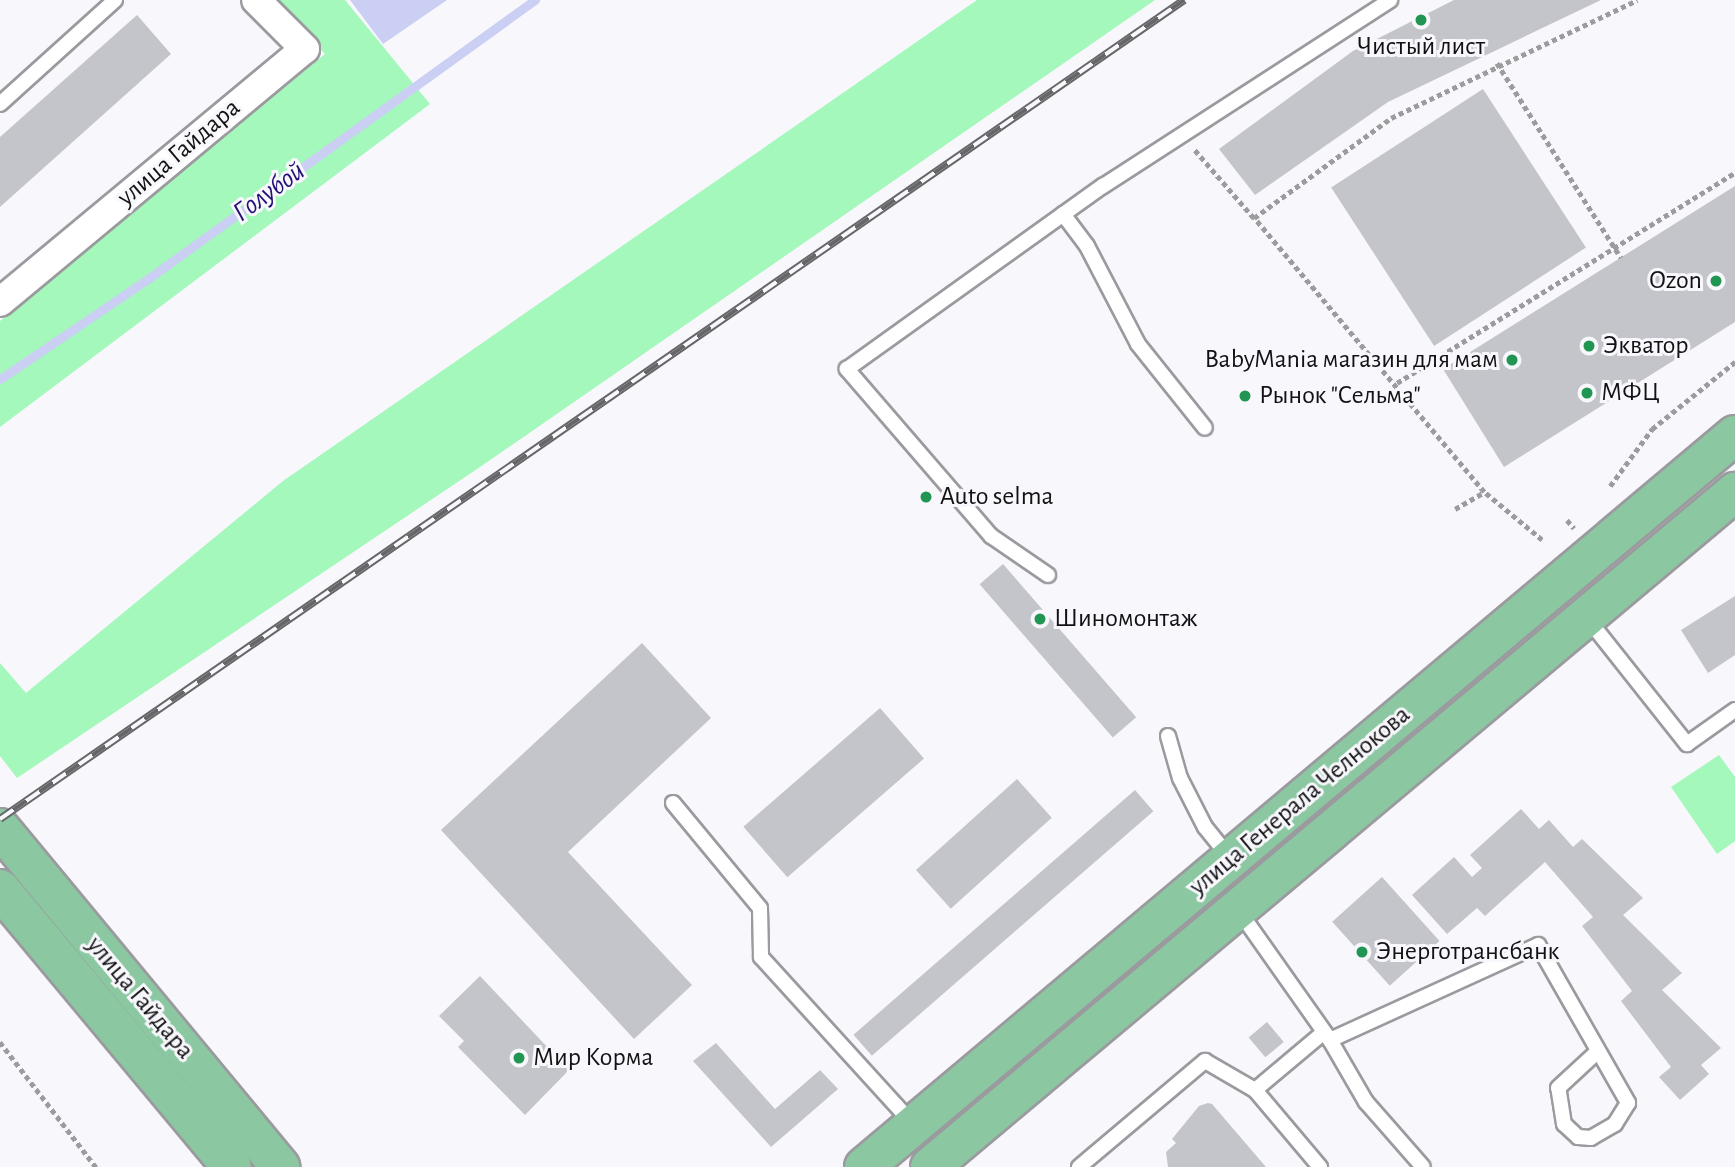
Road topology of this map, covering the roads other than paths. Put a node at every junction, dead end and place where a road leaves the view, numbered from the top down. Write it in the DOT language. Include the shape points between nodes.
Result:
graph roads {
  1 [pos="114,0"];
  2 [pos="256,0"];
  3 [pos="1390,0"];
  4 [pos="0,104"];
  5 [pos="1063,214"];
  6 [pos="0,302"];
  7 [pos="1205,428"];
  8 [pos="1735,435"];
  9 [pos="1735,492"];
  10 [pos="1048,575"];
  11 [pos="1552,590"];
  12 [pos="1575,626"];
  13 [pos="1735,710"];
  14 [pos="1168,736"];
  15 [pos="673,803"];
  16 [pos="0,828"];
  17 [pos="1231,859"];
  18 [pos="8,899"];
  19 [pos="1238,910"];
  20 [pos="1327,1036"];
  21 [pos="1598,1051"];
  22 [pos="1255,1090"];
  23 [pos="914,1125"];
  24 [pos="232,1167"];
  25 [pos="280,1167"];
  26 [pos="864,1167"];
  27 [pos="930,1167"];
  28 [pos="1079,1167"];
  29 [pos="1320,1167"];
  30 [pos="1423,1167"];
  1 -- 4 [label="lane"];
  2 -- 6 [label="street, улица Гайдара" via="305,49"];
  3 -- 5 [label="lane"];
  5 -- 7 [label="lane" via="1087,246 1138,344"];
  5 -- 10 [label="lane" via="847,369 991,536"];
  8 -- 11 [label="main road, улица Генерала Челнокова"];
  9 -- 12 [label="main road, улица Генерала Челнокова"];
  11 -- 12 [label="main road" via="1569,594 1577,607"];
  11 -- 17 [label="main road, улица Генерала Челнокова"];
  12 -- 13 [label="lane" via="1687,744"];
  12 -- 19 [label="main road, улица Генерала Челнокова"];
  14 -- 17 [label="lane" via="1192,802"];
  15 -- 23 [label="lane" via="760,908 761,957"];
  16 -- 25 [label="main road, улица Гайдара"];
  17 -- 23 [label="main road, улица Генерала Челнокова"];
  18 -- 24 [label="main road, улица Гайдара"];
  19 -- 20 [label="lane"];
  19 -- 27 [label="main road, улица Генерала Челнокова"];
  20 -- 21 [label="lane" via="1538,945"];
  20 -- 22 [label="lane"];
  20 -- 30 [label="lane" via="1366,1102"];
  21 -- 21 [label="lane" via="1628,1103 1615,1124 1591,1138 1578,1137 1564,1124 1558,1088"];
  22 -- 28 [label="lane" via="1205,1060"];
  22 -- 29 [label="lane"];
  23 -- 26 [label="main road, улица Генерала Челнокова"];
}
